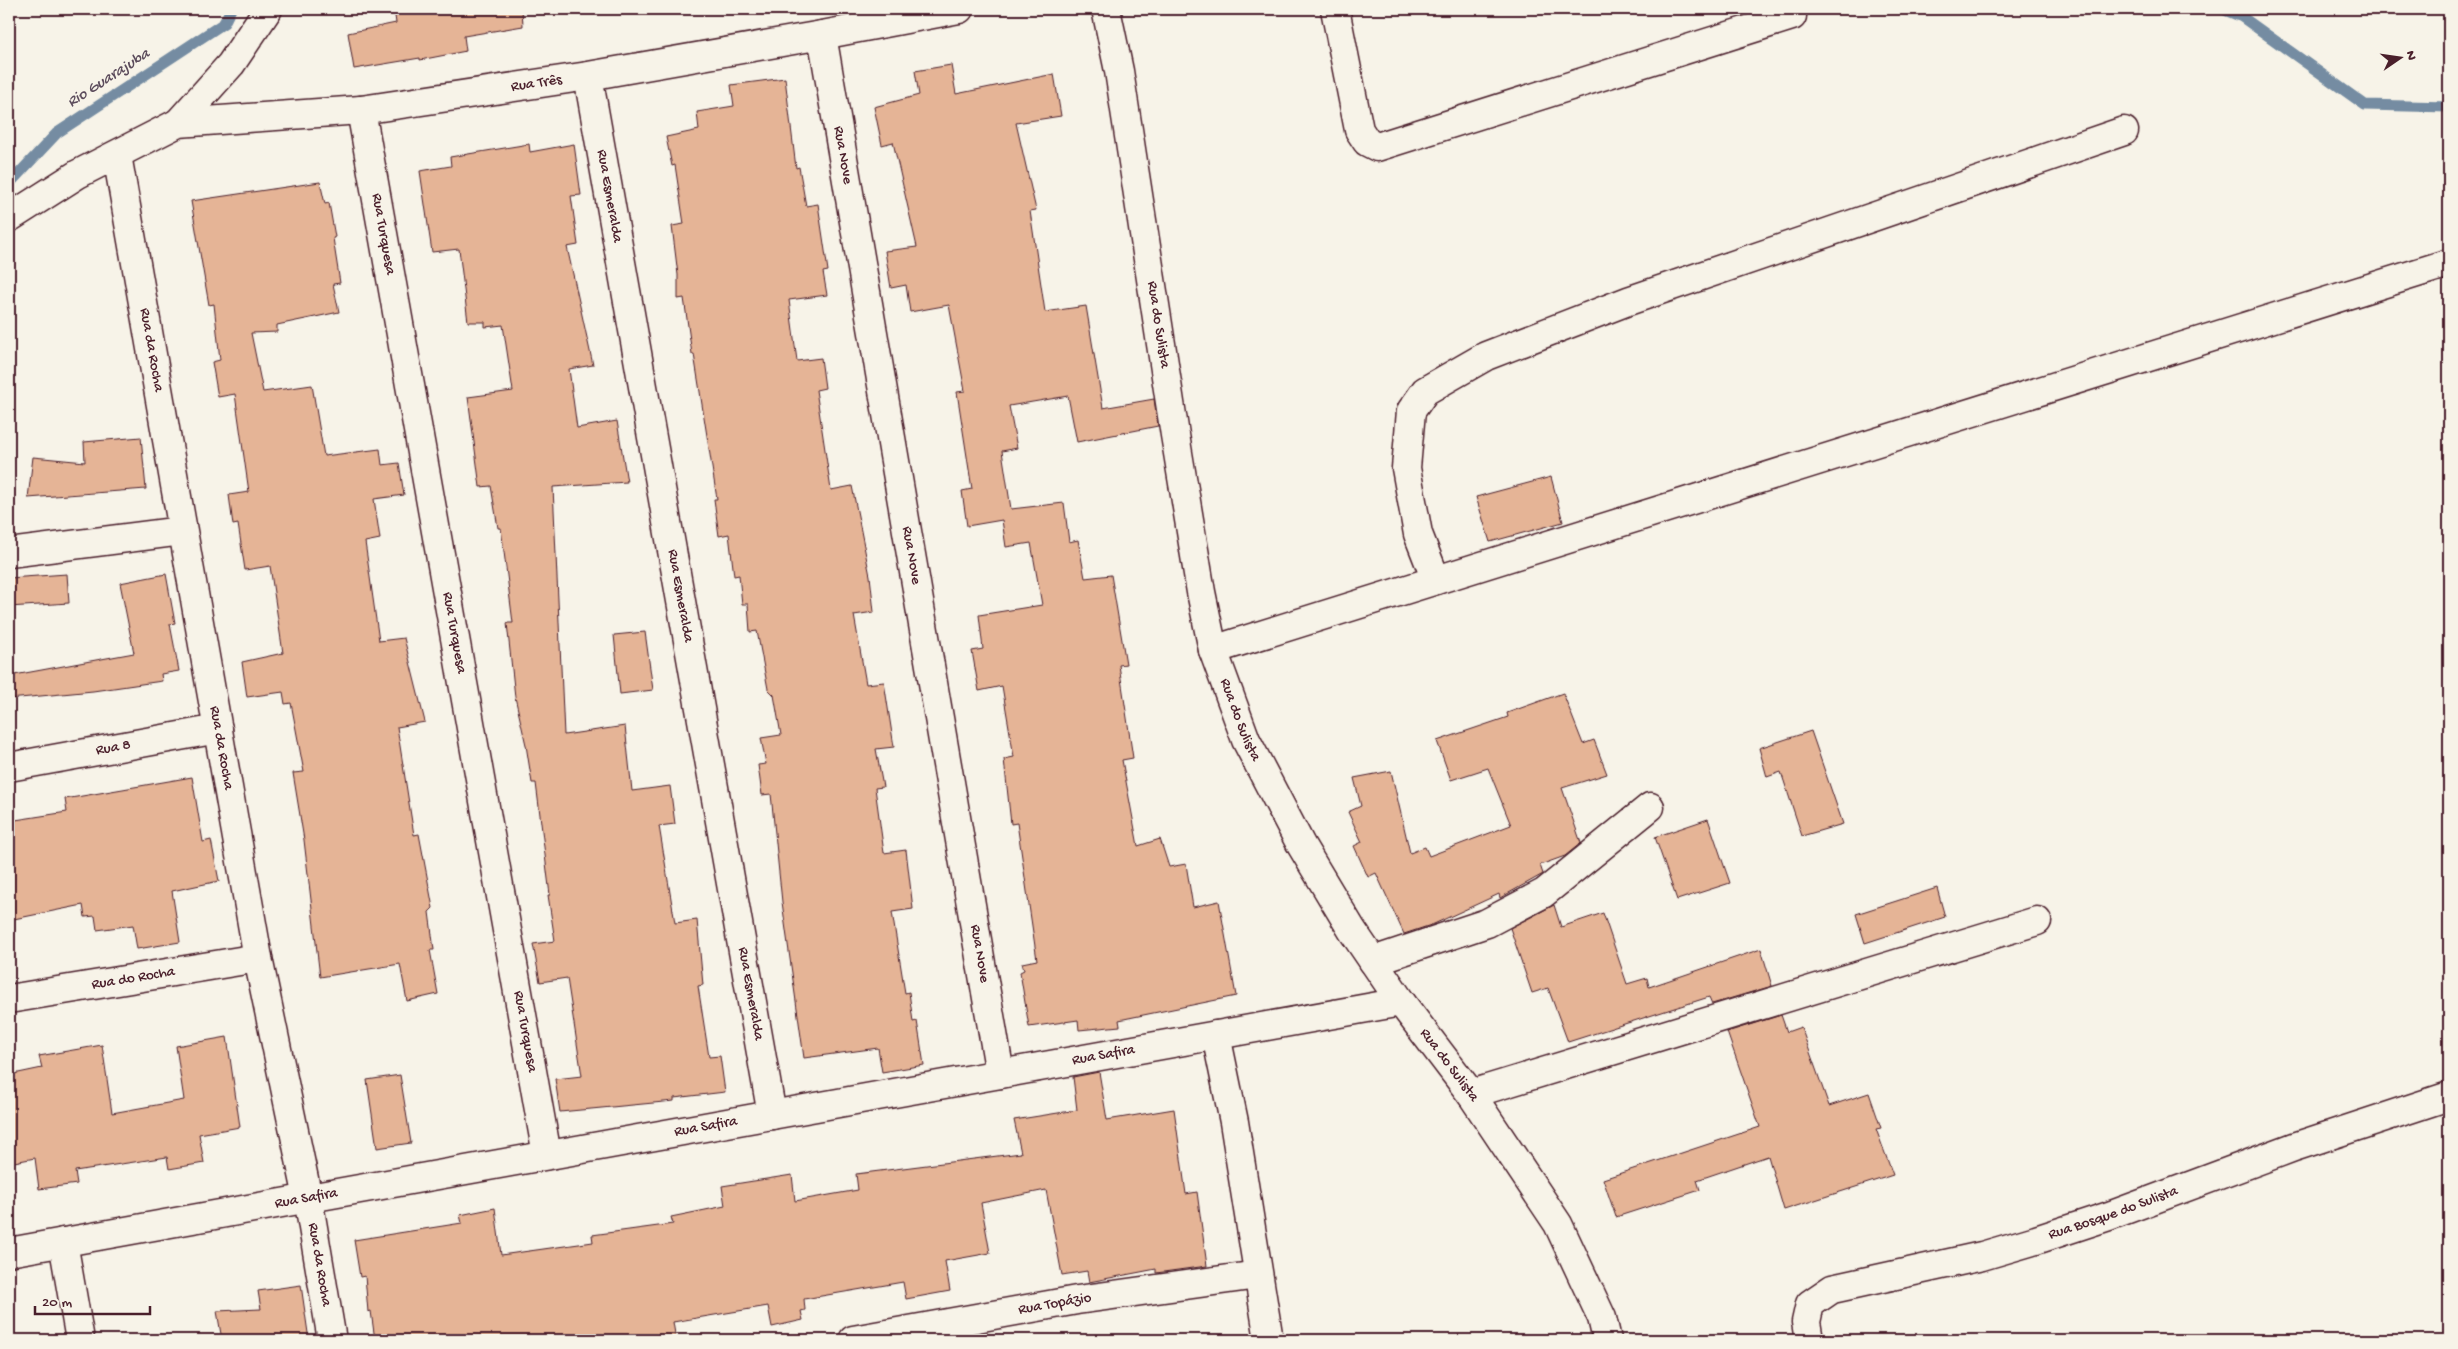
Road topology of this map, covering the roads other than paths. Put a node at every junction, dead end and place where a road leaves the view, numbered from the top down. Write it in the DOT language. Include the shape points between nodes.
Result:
graph roads {
  1 [pos="268,9"];
  2 [pos="959,9"];
  3 [pos="1106,9"];
  4 [pos="1335,9"];
  5 [pos="1792,16"];
  6 [pos="822,35"];
  7 [pos="588,76"];
  8 [pos="361,110"];
  9 [pos="178,122"];
  10 [pos="2124,131"];
  11 [pos="117,155"];
  12 [pos="9,218"];
  13 [pos="2449,263"];
  14 [pos="182,532"];
  15 [pos="9,553"];
  16 [pos="1436,580"];
  17 [pos="1213,650"];
  18 [pos="218,729"];
  19 [pos="9,767"];
  20 [pos="1650,807"];
  21 [pos="2037,921"];
  22 [pos="258,958"];
  23 [pos="1373,961"];
  24 [pos="9,999"];
  25 [pos="1401,1002"];
  26 [pos="1216,1035"];
  27 [pos="1000,1074"];
  28 [pos="1471,1094"];
  29 [pos="2449,1096"];
  30 [pos="772,1115"];
  31 [pos="547,1155"];
  32 [pos="308,1198"];
  33 [pos="63,1242"];
  34 [pos="9,1252"];
  35 [pos="1258,1274"];
  36 [pos="80,1340"];
  37 [pos="332,1340"];
  38 [pos="853,1340"];
  39 [pos="1269,1340"];
  40 [pos="1607,1340"];
  41 [pos="1809,1340"];
  1 -- 9 [label="street" via="231,64"];
  2 -- 6 [label="street, Rua Três"];
  3 -- 17 [label="street, Rua do Sulista" via="1119,71 1175,435"];
  4 -- 5 [label="street" via="1359,130 1367,142 1378,147"];
  6 -- 7 [label="street, Rua Três"];
  6 -- 27 [label="street, Rua Nove"];
  7 -- 8 [label="street, Rua Três"];
  7 -- 30 [label="street, Rua Esmeralda"];
  8 -- 9 [label="street, Rua Três"];
  8 -- 31 [label="street, Rua Turquesa"];
  9 -- 11 [label="street, Rua Três"];
  10 -- 16 [label="street" via="1628,301 1486,356 1425,392 1411,411 1406,468 1418,534"];
  11 -- 12 [label="street, Rua Três" via="78,174"];
  11 -- 14 [label="street, Rua da Rocha"];
  13 -- 16 [label="street"];
  14 -- 15 [label="street"];
  14 -- 18 [label="street, Rua da Rocha"];
  16 -- 17 [label="street"];
  17 -- 23 [label="street, Rua do Sulista" via="1246,740 1301,845"];
  18 -- 19 [label="street, Rua 8"];
  18 -- 22 [label="street, Rua da Rocha"];
  20 -- 23 [label="street" via="1544,893 1487,923"];
  21 -- 28 [label="street"];
  22 -- 24 [label="street, Rua do Rocha"];
  22 -- 32 [label="street, Rua da Rocha"];
  23 -- 25 [label="street, Rua do Sulista"];
  25 -- 26 [label="street, Rua Safira"];
  25 -- 28 [label="street, Rua do Sulista"];
  26 -- 27 [label="street, Rua Safira"];
  26 -- 35 [label="street" via="1234,1122"];
  27 -- 30 [label="street, Rua Safira"];
  28 -- 40 [label="street, Rua do Sulista" via="1558,1224 1602,1318"];
  29 -- 41 [label="street, Rua Bosque do Sulista" via="2303,1144 2036,1240 1982,1256 1832,1289 1810,1304 1806,1322"];
  30 -- 31 [label="street, Rua Safira"];
  31 -- 32 [label="street, Rua Safira"];
  32 -- 33 [label="street, Rua Safira"];
  32 -- 37 [label="street, Rua da Rocha"];
  33 -- 34 [label="street, Rua Safira"];
  33 -- 36 [label="street"];
  35 -- 38 [label="street, Rua Topázio" via="1077,1300"];
  35 -- 39 [label="street"];
}
